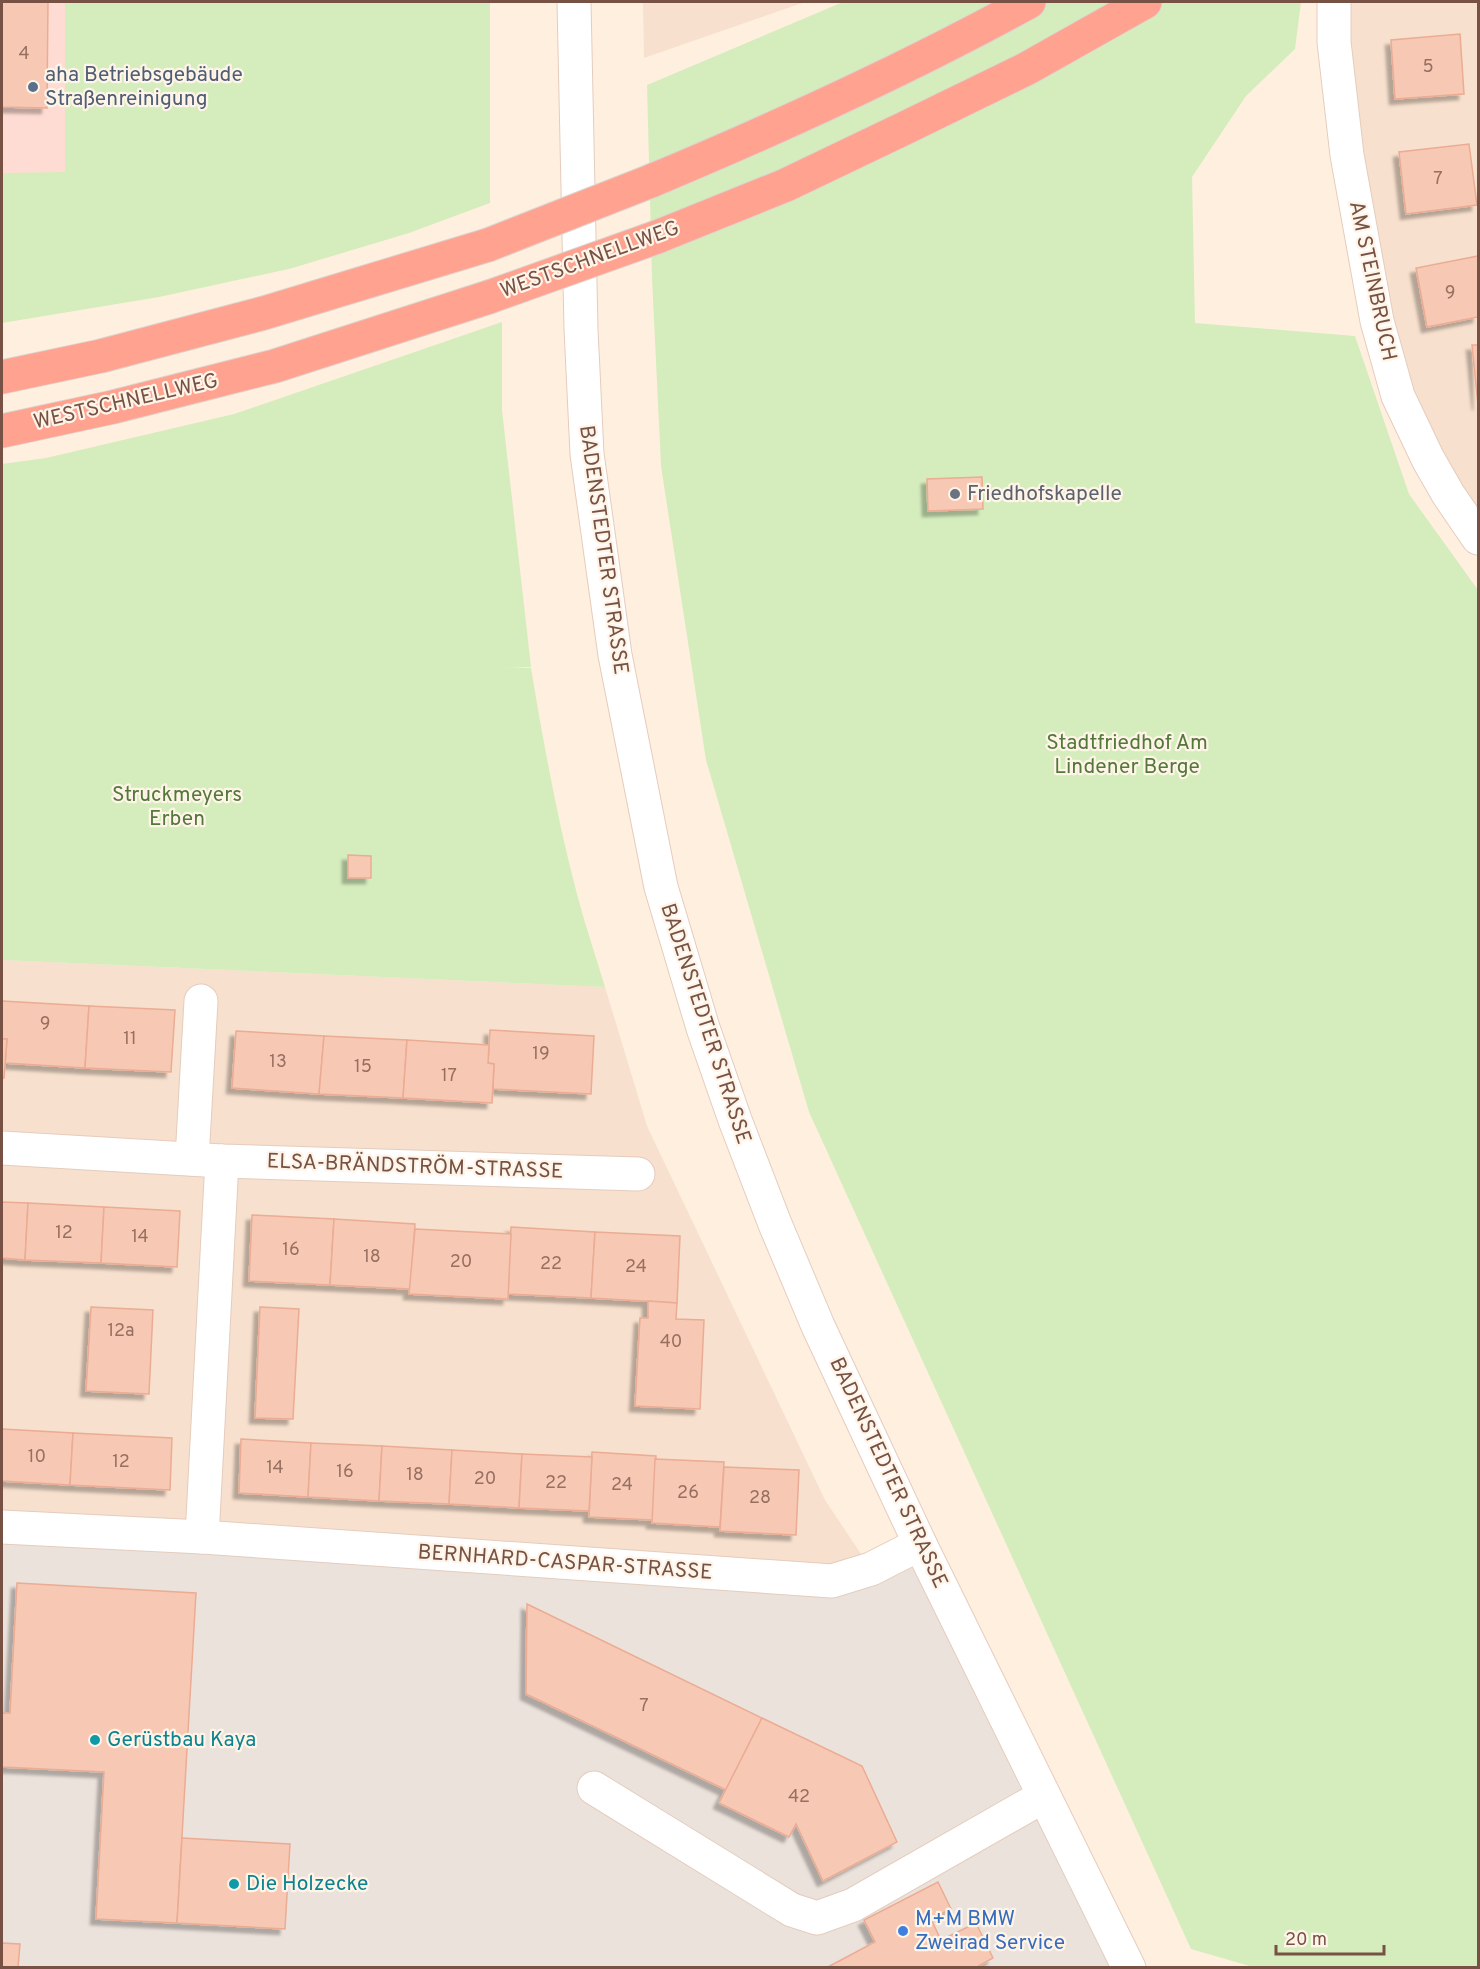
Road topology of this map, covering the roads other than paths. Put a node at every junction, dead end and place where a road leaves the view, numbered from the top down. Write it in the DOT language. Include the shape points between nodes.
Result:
graph roads {
  1 [pos="574,2"];
  2 [pos="1029,2"];
  3 [pos="1145,2"];
  4 [pos="1334,2"];
  5 [pos="2,377"];
  6 [pos="2,431"];
  7 [pos="1479,538"];
  8 [pos="201,1001"];
  9 [pos="2,1148"];
  10 [pos="207,1160"];
  11 [pos="638,1174"];
  12 [pos="2,1527"];
  13 [pos="202,1537"];
  14 [pos="920,1544"];
  15 [pos="594,1788"];
  16 [pos="1044,1796"];
  17 [pos="1129,1968"];
  1 -- 14 [label="street, BADENSTEDTER STRASSE" via="586,454 615,655 661,888 706,1038 775,1224"];
  2 -- 5 [label="highway, bridge" via="763,134 488,245 264,313 101,356"];
  3 -- 6 [label="highway, WESTSCHNELLWEG, bridge" via="1026,69 896,133 786,185 657,237 489,297 275,366"];
  4 -- 7 [label="street, AM STEINBRUCH" via="1334,42 1347,155 1377,321 1398,396 1438,476"];
  8 -- 10 [label="street"];
  9 -- 10 [label="street, ELSA-BRÄNDSTRÖM-STRASSE"];
  10 -- 11 [label="street, ELSA-BRÄNDSTRÖM-STRASSE"];
  10 -- 13 [label="street"];
  12 -- 13 [label="street, BERNHARD-CASPAR-STRASSE"];
  13 -- 14 [label="street, BERNHARD-CASPAR-STRASSE" via="832,1581 871,1569"];
  14 -- 16 [label="street, BADENSTEDTER STRASSE"];
  15 -- 16 [label="street" via="792,1910 817,1918 853,1905"];
  16 -- 17 [label="street, BADENSTEDTER STRASSE"];
}
